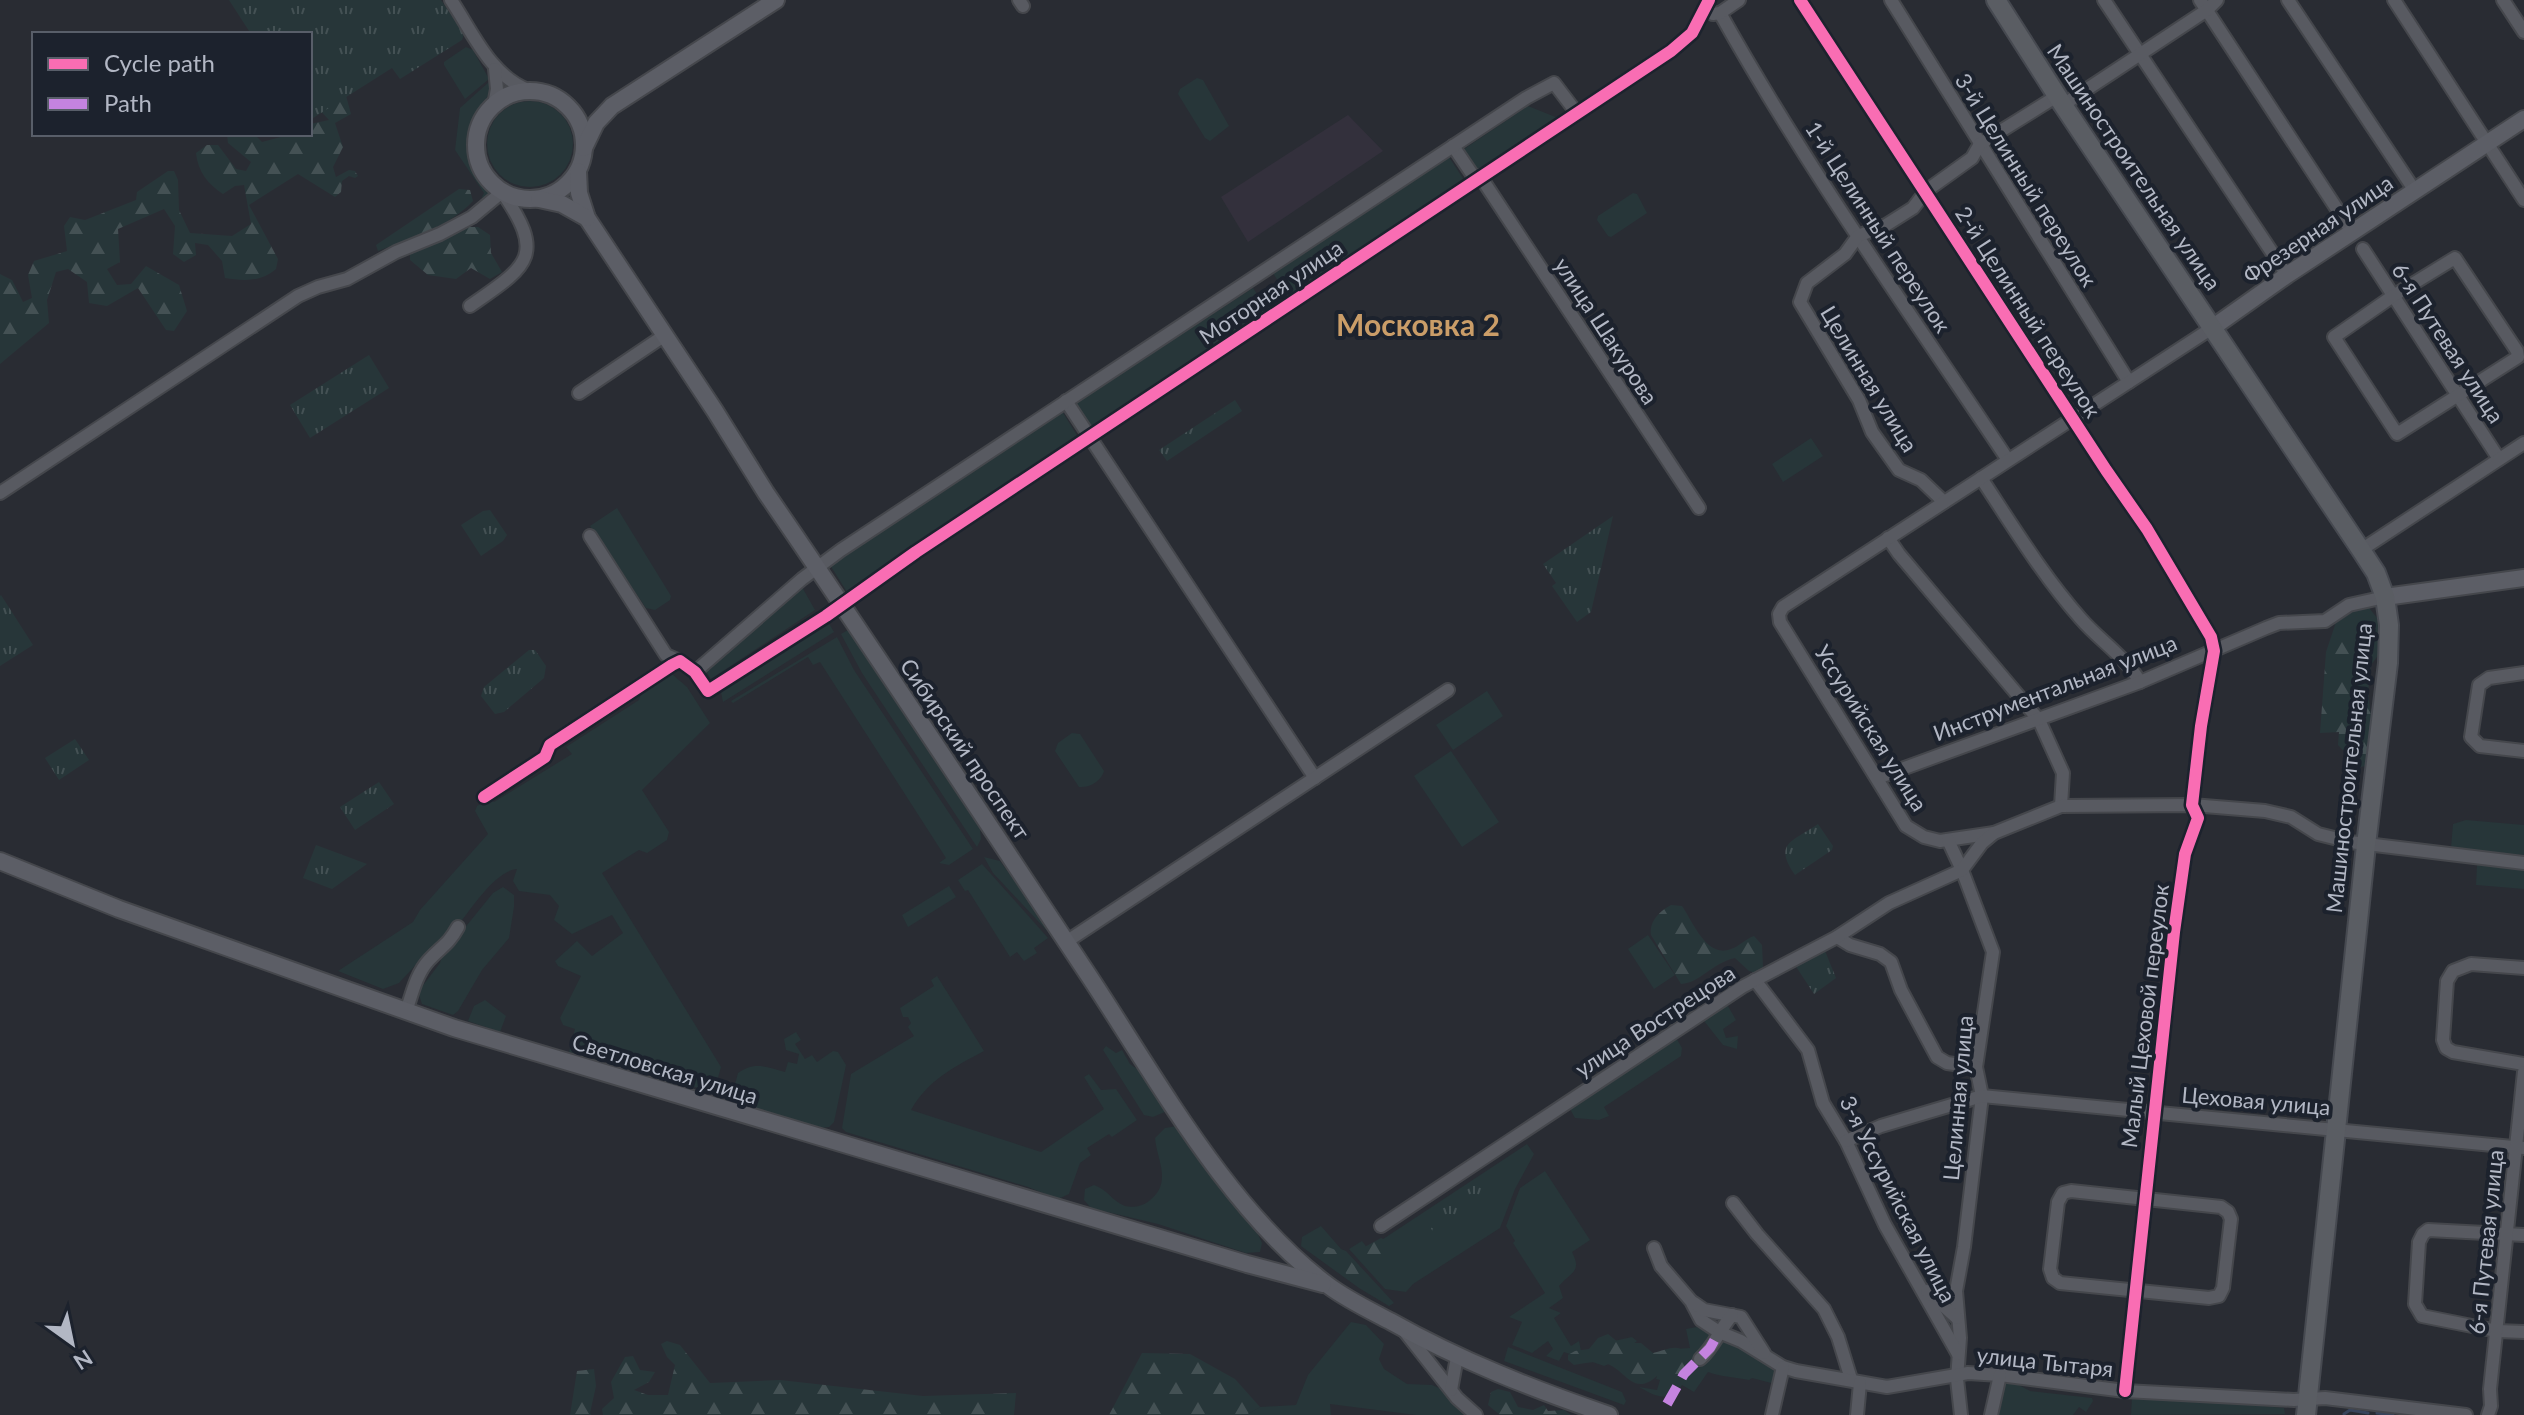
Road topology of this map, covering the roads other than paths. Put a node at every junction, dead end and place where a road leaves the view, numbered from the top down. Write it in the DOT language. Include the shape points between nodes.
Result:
graph roads {
  1 [pos="451,0"];
  2 [pos="776,0"];
  3 [pos="1709,0"];
  4 [pos="1739,0"];
  5 [pos="1800,0"];
  6 [pos="1891,0"];
  7 [pos="1996,0"];
  8 [pos="2104,0"];
  9 [pos="2217,0"];
  10 [pos="2288,0"];
  11 [pos="2394,0"];
  12 [pos="2503,0"];
  13 [pos="2204,5"];
  14 [pos="1720,13"];
  15 [pos="1702,16"];
  16 [pos="2520,17"];
  17 [pos="2524,32"];
  18 [pos="2141,55"];
  19 [pos="495,69"];
  20 [pos="528,90"];
  21 [pos="2060,100"];
  22 [pos="494,105"];
  23 [pos="612,106"];
  24 [pos="571,109"];
  25 [pos="1576,112"];
  26 [pos="2524,119"];
  27 [pos="1980,144"];
  28 [pos="2487,144"];
  29 [pos="1453,146"];
  30 [pos="584,148"];
  31 [pos="578,171"];
  32 [pos="1478,178"];
  33 [pos="1926,191"];
  34 [pos="2415,191"];
  35 [pos="502,192"];
  36 [pos="539,199"];
  37 [pos="2524,200"];
  38 [pos="587,218"];
  39 [pos="2352,232"];
  40 [pos="1858,236"];
  41 [pos="2363,249"];
  42 [pos="2287,275"];
  43 [pos="2393,296"];
  44 [pos="470,306"];
  45 [pos="2212,328"];
  46 [pos="665,335"];
  47 [pos="2129,382"];
  48 [pos="579,393"];
  49 [pos="2459,396"];
  50 [pos="1066,401"];
  51 [pos="2073,418"];
  52 [pos="1090,437"];
  53 [pos="2524,443"];
  54 [pos="2499,459"];
  55 [pos="2008,460"];
  56 [pos="1981,478"];
  57 [pos="0,493"];
  58 [pos="1944,502"];
  59 [pos="1699,508"];
  60 [pos="590,536"];
  61 [pos="1888,538"];
  62 [pos="2361,550"];
  63 [pos="817,568"];
  64 [pos="2524,578"];
  65 [pos="2385,597"];
  66 [pos="842,605"];
  67 [pos="1779,614"];
  68 [pos="2214,651"];
  69 [pos="680,661"];
  70 [pos="695,672"];
  71 [pos="2524,673"];
  72 [pos="2140,682"];
  73 [pos="1448,690"];
  74 [pos="2039,720"];
  75 [pos="2524,751"];
  76 [pos="1315,778"];
  77 [pos="1877,778"];
  78 [pos="484,797"];
  79 [pos="2192,805"];
  80 [pos="2061,806"];
  81 [pos="1994,833"];
  82 [pos="1948,840"];
  83 [pos="2366,845"];
  84 [pos="0,861"];
  85 [pos="2524,863"];
  86 [pos="1962,870"];
  87 [pos="458,927"];
  88 [pos="1837,937"];
  89 [pos="1066,942"];
  90 [pos="2524,968"];
  91 [pos="1755,980"];
  92 [pos="406,1012"];
  93 [pos="2524,1064"];
  94 [pos="1976,1067"];
  95 [pos="2524,1072"];
  96 [pos="1982,1096"];
  97 [pos="2154,1111"];
  98 [pos="2337,1128"];
  99 [pos="1846,1141"];
  100 [pos="2520,1147"];
  101 [pos="2144,1199"];
  102 [pos="1733,1203"];
  103 [pos="1381,1226"];
  104 [pos="2507,1233"];
  105 [pos="2524,1235"];
  106 [pos="1654,1248"];
  107 [pos="1921,1285"];
  108 [pos="1329,1286"];
  109 [pos="2136,1291"];
  110 [pos="1691,1301"];
  111 [pos="1732,1315"];
  112 [pos="1957,1318"];
  113 [pos="1402,1328"];
  114 [pos="2497,1331"];
  115 [pos="1719,1332"];
  116 [pos="2524,1332"];
  117 [pos="1958,1355"];
  118 [pos="1457,1357"];
  119 [pos="1769,1358"];
  120 [pos="1700,1359"];
  121 [pos="1783,1367"];
  122 [pos="1958,1374"];
  123 [pos="2000,1375"];
  124 [pos="1856,1381"];
  125 [pos="1451,1390"];
  126 [pos="2125,1391"];
  127 [pos="2307,1408"];
  128 [pos="1476,1415"];
  129 [pos="1609,1415"];
  130 [pos="1772,1415"];
  131 [pos="1857,1415"];
  132 [pos="1961,1415"];
  133 [pos="1991,1415"];
  134 [pos="2466,1415"];
  135 [pos="2488,1415"];
  1 -- 19 [label="street"];
  2 -- 23 [label="main road"];
  3 -- 15 [label="street, Моторная улица"];
  4 -- 14 [label="street"];
  5 -- 33 [label="street, 2-й Целинный переулок"];
  6 -- 27 [label="street, 3-й Целинный переулок"];
  7 -- 21 [label="main road, Машиностроительная улица"];
  8 -- 18 [label="street"];
  9 -- 13 [label="street"];
  10 -- 34 [label="street"];
  11 -- 28 [label="street"];
  12 -- 16 [label="street"];
  13 -- 18 [label="street"];
  13 -- 39 [label="street"];
  14 -- 15 [label="street"];
  14 -- 40 [label="street, 1-й Целинный переулок"];
  15 -- 25 [label="street, Моторная улица" via="1681,43"];
  16 -- 17 [label="street"];
  18 -- 21 [label="street"];
  18 -- 42 [label="street"];
  19 -- 20 [label="street"];
  19 -- 22 [label="street"];
  20 -- 22 [label="main road"];
  20 -- 24 [label="main road"];
  21 -- 27 [label="street"];
  21 -- 45 [label="main road, Машиностроительная улица"];
  22 -- 35 [label="main road" via="483,119 476,152 481,168"];
  23 -- 24 [label="main road" via="599,111"];
  23 -- 30 [label="main road"];
  24 -- 30 [label="main road"];
  25 -- 29 [label="street, Моторная улица" via="1554,83"];
  25 -- 32 [label="street, Моторная улица"];
  26 -- 28 [label="main road, Фрезерная улица"];
  27 -- 33 [label="street" via="1972,158"];
  27 -- 47 [label="street, 3-й Целинный переулок"];
  28 -- 34 [label="main road, Фрезерная улица"];
  28 -- 37 [label="street"];
  29 -- 32 [label="street, улица Шакурова"];
  29 -- 50 [label="street, Моторная улица"];
  30 -- 31 [label="main road"];
  31 -- 36 [label="main road" via="563,187"];
  31 -- 38 [label="main road"];
  32 -- 52 [label="street, Моторная улица"];
  32 -- 59 [label="street, улица Шакурова"];
  33 -- 40 [label="street" via="1913,208"];
  33 -- 51 [label="street, 2-й Целинный переулок"];
  34 -- 39 [label="main road, Фрезерная улица"];
  35 -- 36 [label="main road"];
  35 -- 44 [label="street" via="518,214 528,250 513,274"];
  35 -- 57 [label="street" via="440,234 347,279 298,296"];
  36 -- 38 [label="main road"];
  38 -- 46 [label="main road, Сибирский проспект"];
  39 -- 42 [label="main road, Фрезерная улица"];
  40 -- 55 [label="street, 1-й Целинный переулок"];
  40 -- 58 [label="street, Целинная улица" via="1845,254 1807,283 1800,302 1899,470 1921,480"];
  41 -- 43 [label="street, 6-я Путевая улица"];
  42 -- 45 [label="main road, Фрезерная улица"];
  43 -- 49 [label="street, 6-я Путевая улица"];
  43 -- 49 [label="street" via="2337,333 2336,342 2397,434"];
  43 -- 49 [label="street" via="2455,258 2476,288 2518,357"];
  45 -- 47 [label="street, Фрезерная улица"];
  45 -- 62 [label="main road, Машиностроительная улица"];
  46 -- 48 [label="street"];
  46 -- 63 [label="main road, Сибирский проспект"];
  47 -- 51 [label="street, Фрезерная улица"];
  49 -- 54 [label="street, 6-я Путевая улица"];
  50 -- 52 [label="street"];
  50 -- 63 [label="street, Моторная улица"];
  51 -- 55 [label="street, Фрезерная улица"];
  51 -- 68 [label="street, 2-й Целинный переулок" via="2190,597"];
  52 -- 66 [label="street, Моторная улица"];
  52 -- 76 [label="street"];
  53 -- 54 [label="street"];
  54 -- 62 [label="street"];
  55 -- 56 [label="street, Фрезерная улица"];
  56 -- 58 [label="street, Фрезерная улица"];
  56 -- 72 [label="street" via="2048,577"];
  58 -- 61 [label="street, Фрезерная улица"];
  60 -- 69 [label="street" via="666,655"];
  61 -- 67 [label="street, Фрезерная улица"];
  61 -- 74 [label="street"];
  62 -- 65 [label="main road, Машиностроительная улица"];
  63 -- 66 [label="main road, Сибирский проспект"];
  63 -- 70 [label="street, Моторная улица"];
  64 -- 65 [label="main road, Инструментальная улица"];
  65 -- 68 [label="street, Инструментальная улица" via="2349,605 2325,621 2279,623"];
  65 -- 83 [label="main road, Машиностроительная улица" via="2388,663"];
  66 -- 70 [label="street, Моторная улица" via="708,691"];
  66 -- 89 [label="main road, Сибирский проспект"];
  67 -- 77 [label="street, Уссурийская улица"];
  68 -- 72 [label="street, Инструментальная улица"];
  68 -- 79 [label="street, Малый Цеховой переулок"];
  69 -- 70 [label="street"];
  69 -- 78 [label="street" via="550,745 545,757"];
  71 -- 75 [label="street" via="2489,678 2479,685 2471,737 2480,746"];
  72 -- 74 [label="street, Инструментальная улица"];
  73 -- 76 [label="street"];
  74 -- 77 [label="street, Инструментальная улица"];
  74 -- 80 [label="street" via="2063,773"];
  76 -- 89 [label="street"];
  77 -- 82 [label="street, Уссурийская улица" via="1911,831"];
  79 -- 80 [label="street"];
  79 -- 83 [label="street" via="2279,814 2318,834"];
  79 -- 97 [label="street, Малый Цеховой переулок" via="2198,818 2185,854"];
  80 -- 81 [label="street"];
  81 -- 82 [label="street, Уссурийская улица"];
  81 -- 86 [label="street"];
  82 -- 86 [label="street, Целинная улица"];
  83 -- 85 [label="street"];
  83 -- 98 [label="main road, Машиностроительная улица"];
  84 -- 92 [label="main road, Светловская улица"];
  86 -- 88 [label="street, улица Вострецова" via="1870,913"];
  86 -- 94 [label="street, Целинная улица" via="1993,952"];
  87 -- 92 [label="street" via="420,973"];
  88 -- 91 [label="street, улица Вострецова"];
  88 -- 94 [label="street" via="1891,962 1941,1060"];
  89 -- 108 [label="main road, Сибирский проспект" via="1253,1216"];
  90 -- 93 [label="street" via="2471,964 2453,971 2447,981 2443,1040 2453,1052"];
  91 -- 99 [label="street, 3-я Уссурийская улица" via="1808,1050 1823,1103"];
  91 -- 103 [label="street, улица Вострецова"];
  92 -- 108 [label="main road, Светловская улица"];
  94 -- 96 [label="street, Целинная улица"];
  95 -- 100 [label="street, 6-я Путевая улица"];
  96 -- 97 [label="street, Цеховая улица"];
  96 -- 99 [label="street, Цеховая улица"];
  96 -- 112 [label="street, Целинная улица" via="1956,1291"];
  97 -- 98 [label="street, Цеховая улица"];
  97 -- 101 [label="street, Малый Цеховой переулок"];
  98 -- 100 [label="street, Цеховая улица"];
  98 -- 127 [label="main road, Машиностроительная улица"];
  99 -- 107 [label="street, 3-я Уссурийская улица" via="1885,1225"];
  100 -- 104 [label="street, 6-я Путевая улица"];
  101 -- 109 [label="street, Малый Цеховой переулок"];
  101 -- 109 [label="street" via="2063,1193 2050,1269 2060,1283"];
  101 -- 109 [label="street" via="2221,1207 2231,1219 2219,1296"];
  102 -- 124 [label="street" via="1824,1309"];
  104 -- 105 [label="street"];
  104 -- 114 [label="street, 6-я Путевая улица"];
  104 -- 114 [label="street" via="2428,1230 2419,1242 2417,1312"];
  106 -- 110 [label="street, улица Тытаря" via="1661,1266"];
  107 -- 112 [label="street"];
  107 -- 117 [label="street, 3-я Уссурийская улица"];
  108 -- 113 [label="main road"];
  109 -- 126 [label="street, Малый Цеховой переулок"];
  110 -- 111 [label="street, улица Тытаря" via="1704,1310"];
  110 -- 115 [label="street, улица Тытаря" via="1701,1320"];
  111 -- 115 [label="street"];
  111 -- 119 [label="street, улица Тытаря" via="1745,1321"];
  112 -- 117 [label="street, Целинная улица"];
  113 -- 118 [label="main road"];
  113 -- 125 [label="street"];
  114 -- 116 [label="street"];
  114 -- 135 [label="street, 6-я Путевая улица"];
  115 -- 119 [label="street, улица Тытаря"];
  115 -- 120 [label="street"];
  117 -- 122 [label="street, Целинная улица"];
  118 -- 125 [label="street"];
  118 -- 129 [label="main road"];
  119 -- 121 [label="street, улица Тытаря"];
  121 -- 124 [label="street, улица Тытаря"];
  121 -- 130 [label="street"];
  122 -- 123 [label="street, улица Тытаря"];
  122 -- 124 [label="street, улица Тытаря" via="1887,1387"];
  122 -- 132 [label="street, Целинная улица"];
  123 -- 126 [label="street, улица Тытаря"];
  123 -- 133 [label="street"];
  124 -- 131 [label="street"];
  125 -- 128 [label="street"];
  126 -- 127 [label="street, улица Тытаря"];
  127 -- 134 [label="street, улица Тытаря" via="2325,1398"];
}
